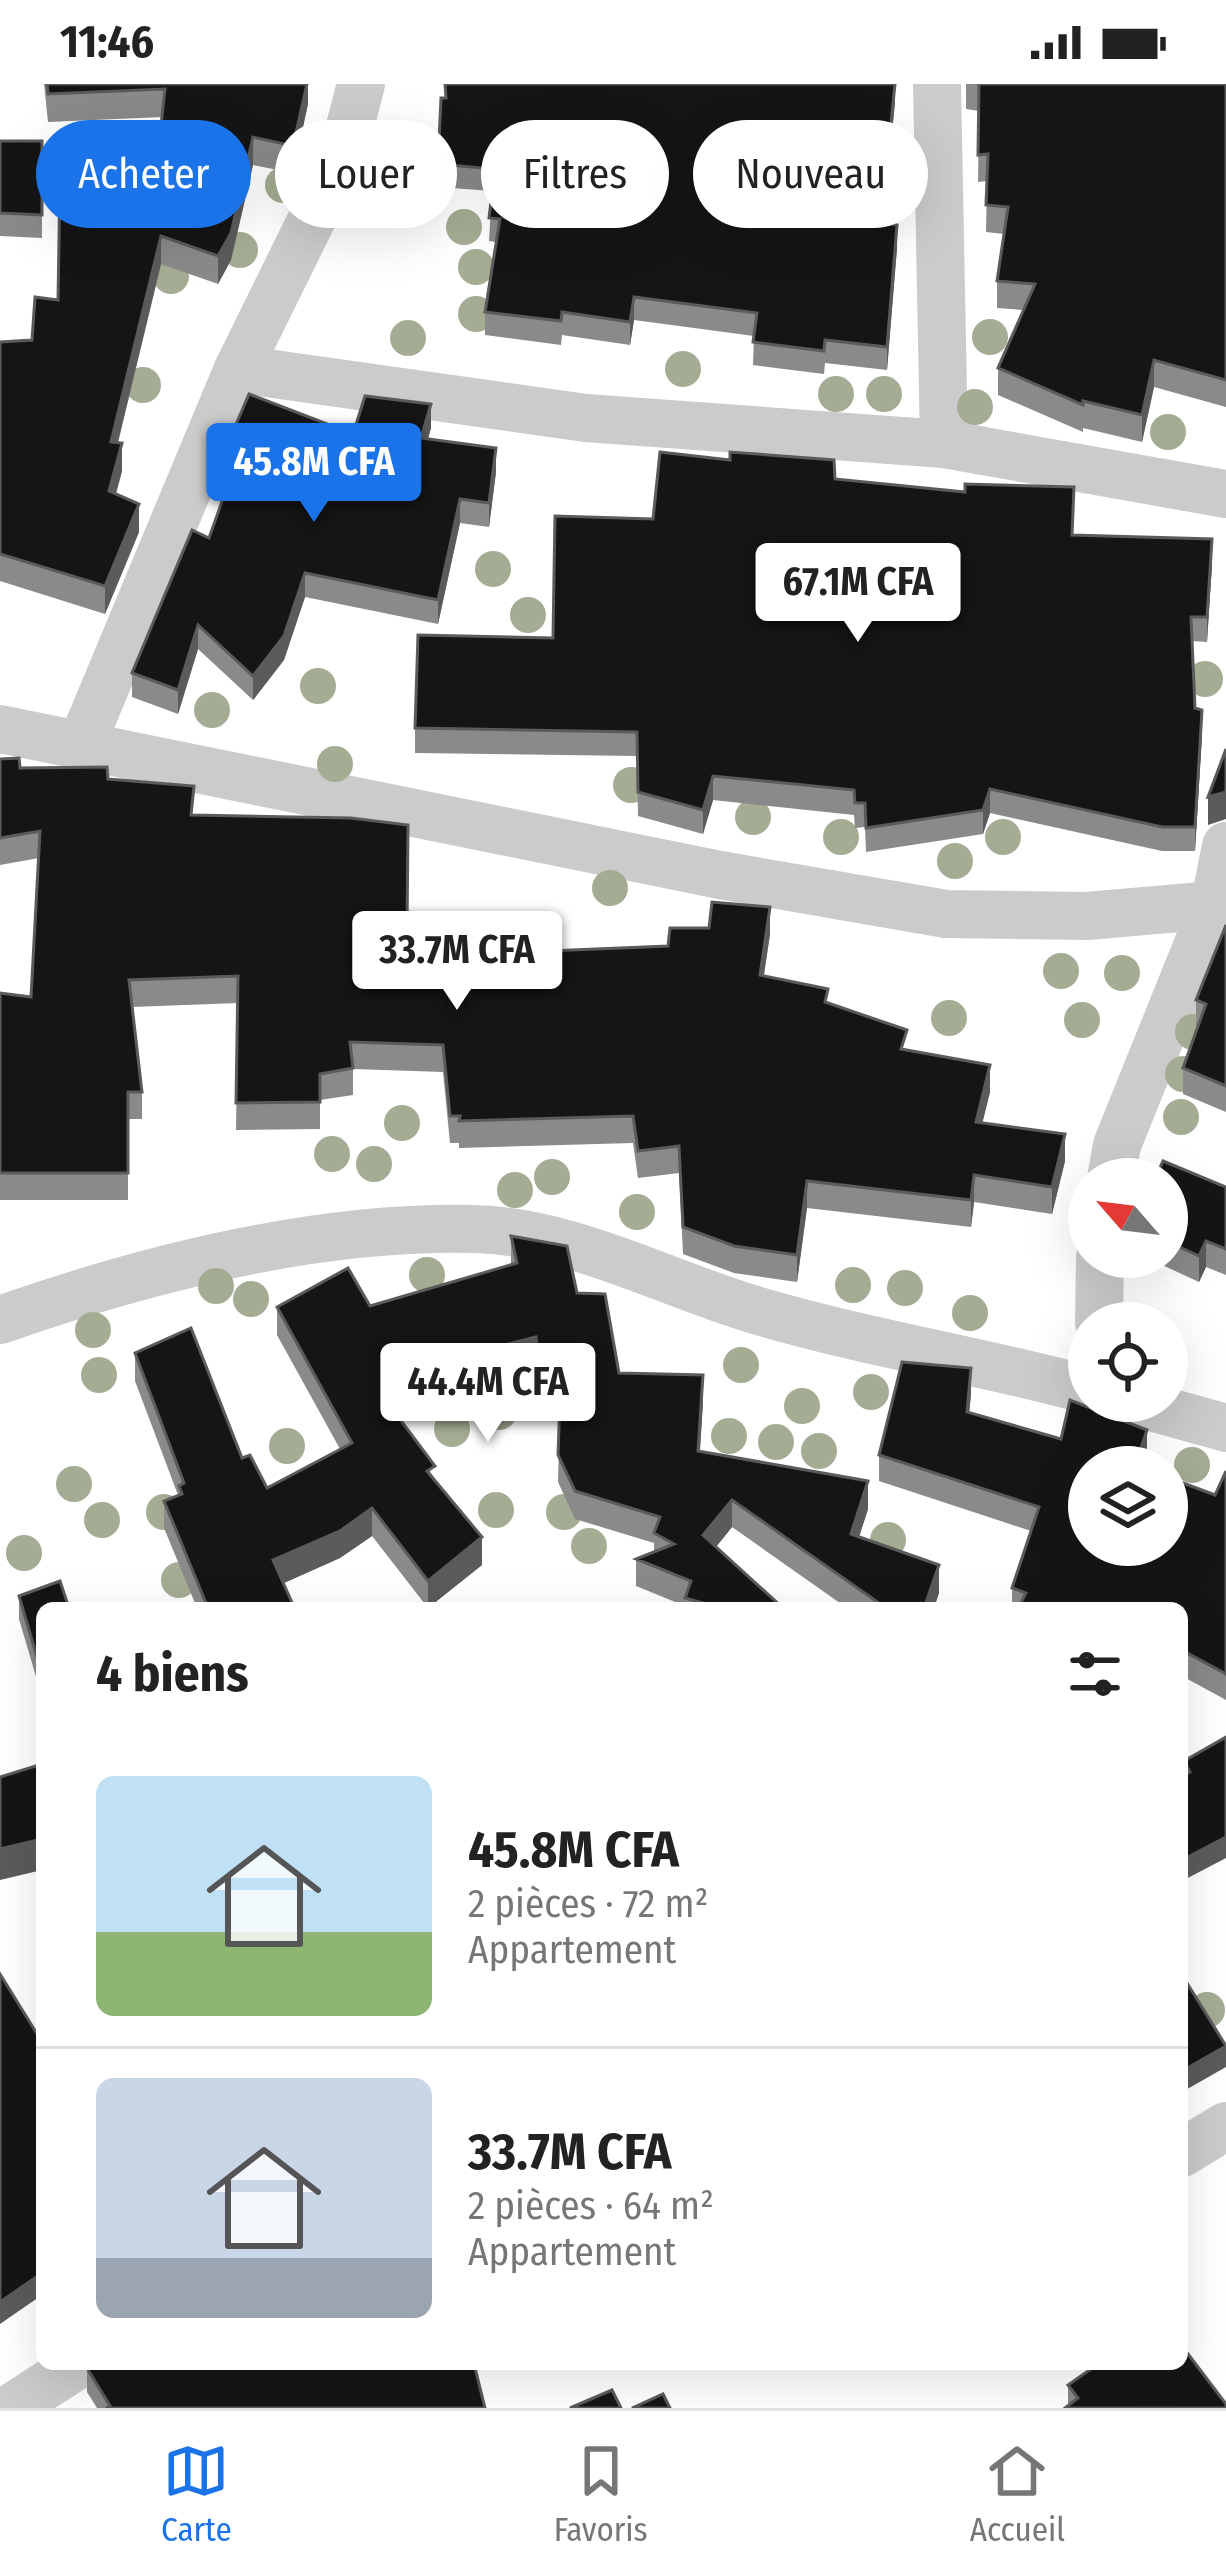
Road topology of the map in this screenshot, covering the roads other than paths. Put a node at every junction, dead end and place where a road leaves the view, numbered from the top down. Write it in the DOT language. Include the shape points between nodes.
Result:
graph roads {
  1 [pos="361,84"];
  2 [pos="937,84"];
  3 [pos="238,369"];
  4 [pos="944,444"];
  5 [pos="1226,494"];
  6 [pos="0,729"];
  7 [pos="82,743"];
  8 [pos="1226,846"];
  9 [pos="1220,903"];
  10 [pos="1115,1158"];
  11 [pos="0,1320"];
  12 [pos="1068,1385"];
  13 [pos="1188,1417"];
  14 [pos="1226,1428"];
  15 [pos="1226,2126"];
  16 [pos="1188,2148"];
  17 [pos="70,2370"];
  18 [pos="11,2408"];
  1 -- 3 [label="street" via="342,158"];
  2 -- 4 [label="street"];
  3 -- 4 [label="street" via="586,418"];
  3 -- 7 [label="street"];
  4 -- 5 [label="street"];
  6 -- 7 [label="street"];
  7 -- 9 [label="street" via="946,914 1087,916"];
  8 -- 9 [label="street"];
  9 -- 10 [label="street"];
  11 -- 12 [label="street" via="83,1291 299,1242 475,1228 566,1246 755,1310"];
  13 -- 14 [label="street"];
  15 -- 16 [label="street"];
  17 -- 18 [label="street"];
}
